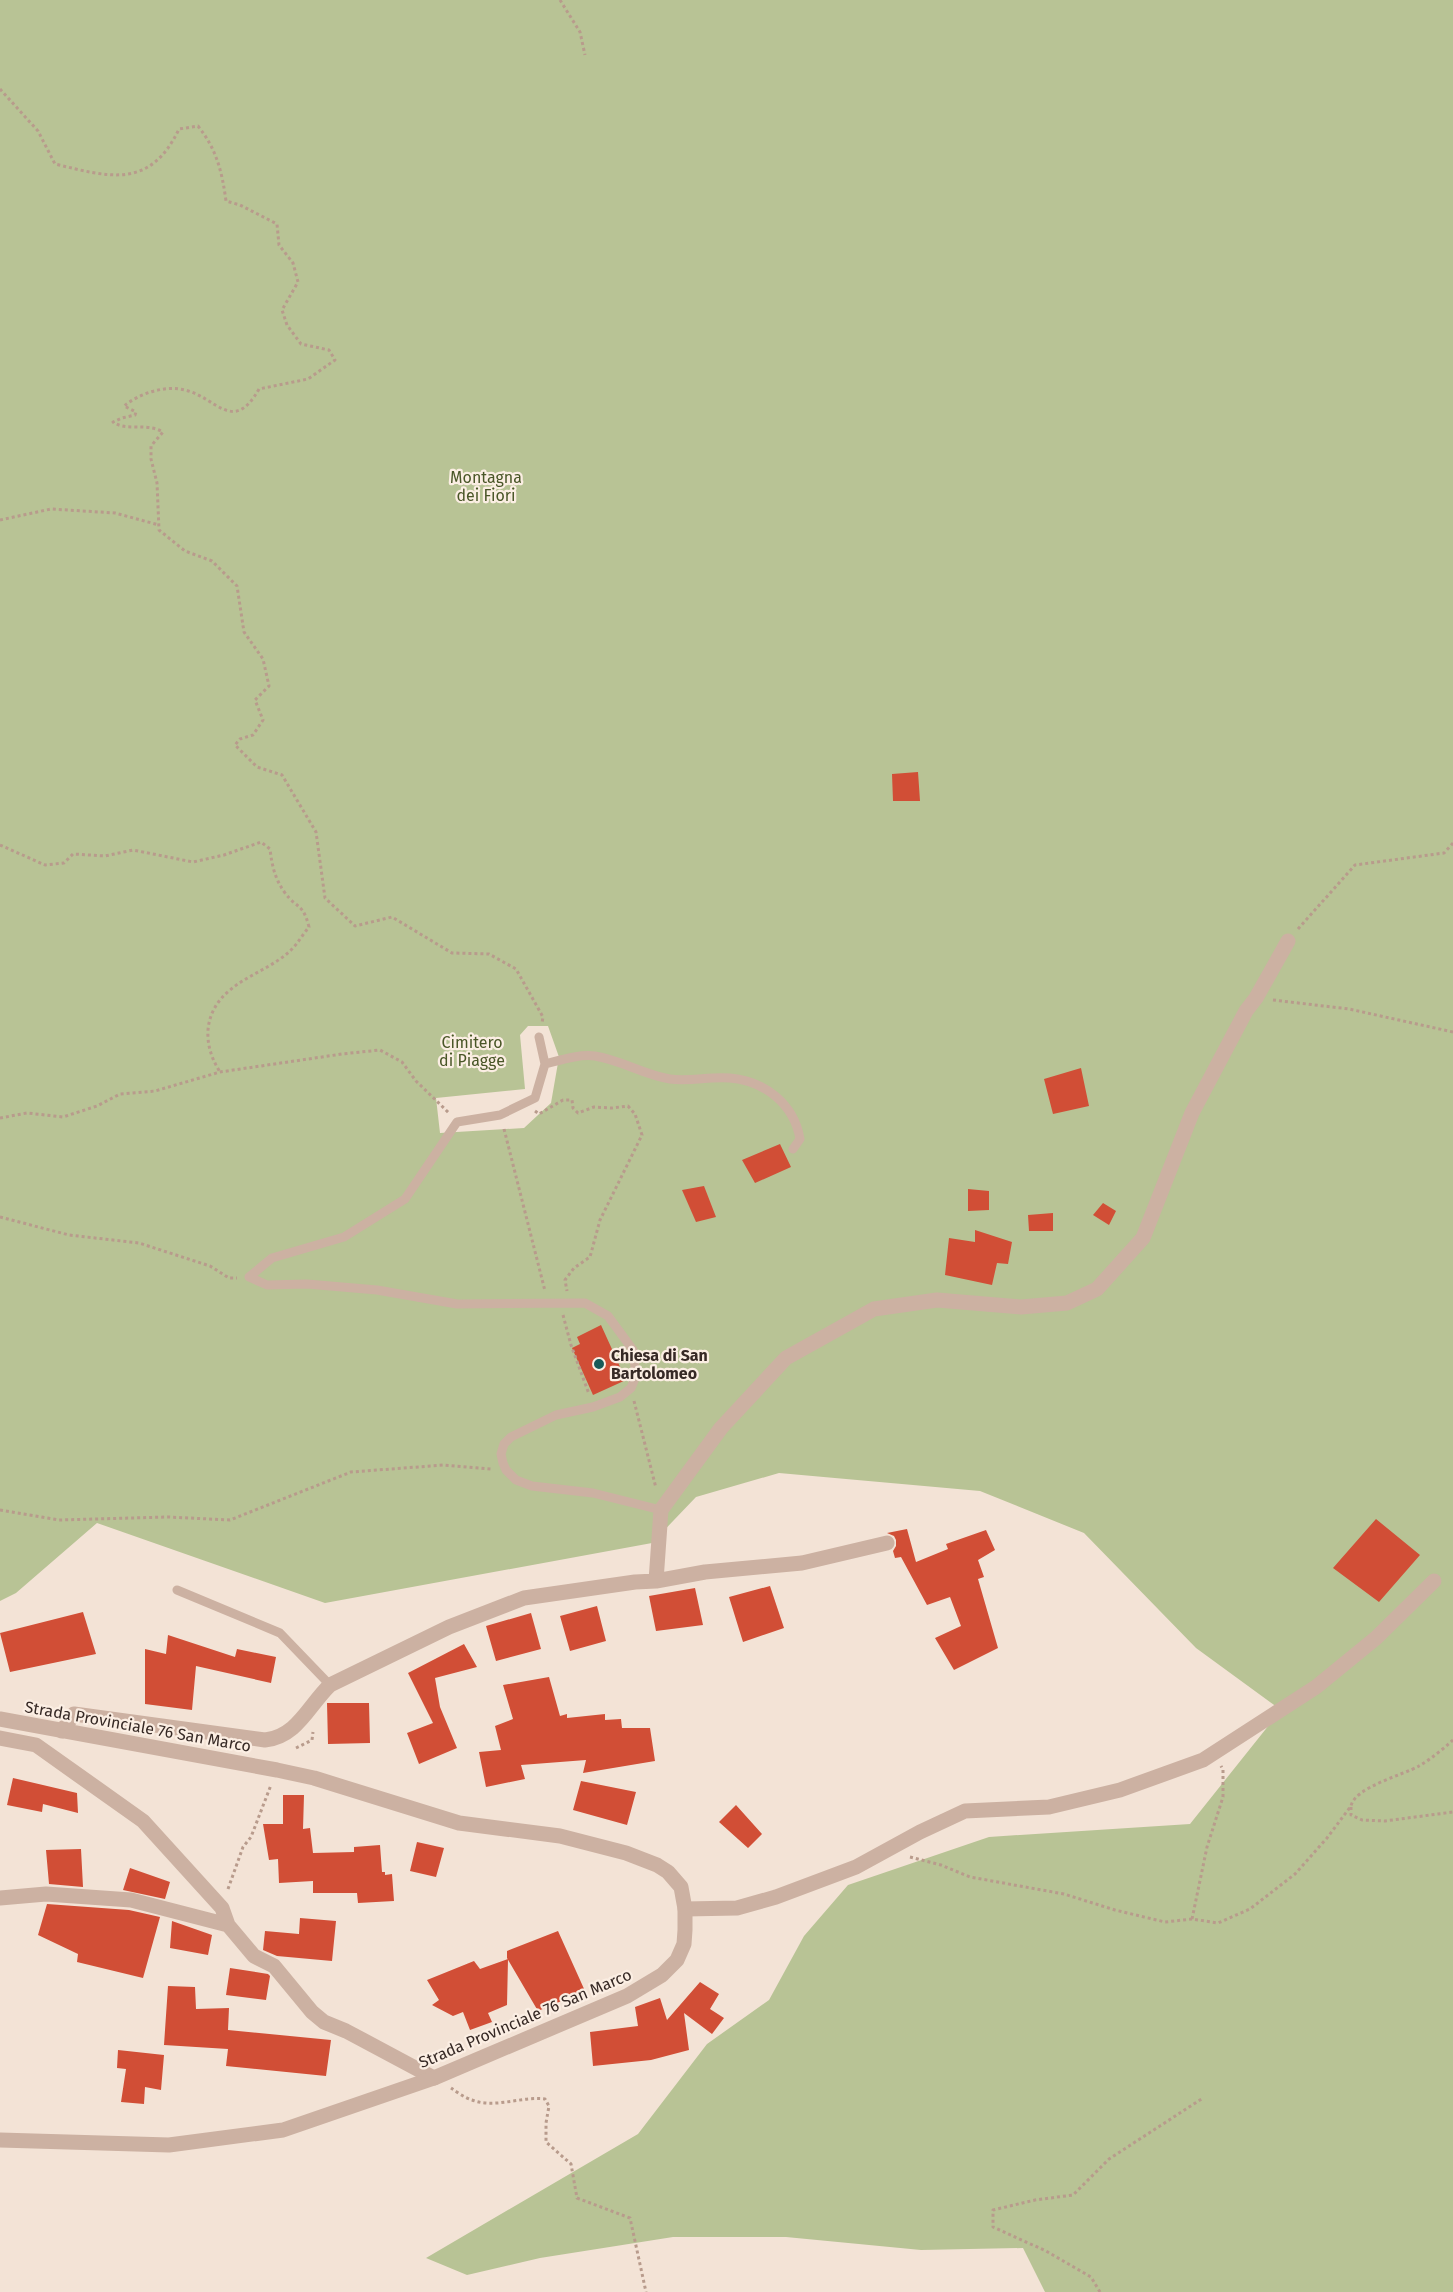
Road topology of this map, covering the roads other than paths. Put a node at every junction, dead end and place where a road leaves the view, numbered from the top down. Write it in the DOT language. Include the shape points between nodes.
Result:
graph roads {
  1 [pos="1288,940"];
  2 [pos="539,1037"];
  3 [pos="545,1064"];
  4 [pos="793,1149"];
  5 [pos="661,1510"];
  6 [pos="887,1543"];
  7 [pos="656,1581"];
  8 [pos="1434,1581"];
  9 [pos="177,1590"];
  10 [pos="330,1685"];
  11 [pos="0,1719"];
  12 [pos="62,1731"];
  13 [pos="0,1738"];
  14 [pos="0,1898"];
  15 [pos="685,1909"];
  16 [pos="228,1925"];
  17 [pos="434,2078"];
  18 [pos="0,2140"];
  1 -- 5 [label="street" via="1192,1113 1143,1238 1097,1289 1056,1304 1021,1307 937,1300 874,1309 786,1358 721,1428"];
  2 -- 3 [label="lane"];
  3 -- 4 [label="lane" via="594,1056 669,1079 729,1078 759,1084 783,1101 797,1124 800,1140"];
  3 -- 5 [label="lane" via="535,1098 500,1115 457,1122 405,1199 344,1237 272,1258 249,1277 267,1286 307,1284 377,1290 457,1304 585,1303 609,1316 633,1350 636,1376 631,1388 620,1397 556,1415 511,1437 501,1454 507,1471 516,1480 532,1486 593,1493"];
  5 -- 7 [label="street"];
  6 -- 7 [label="street" via="802,1563"];
  7 -- 10 [label="street" via="524,1598 449,1627"];
  8 -- 15 [label="street" via="1376,1638 1316,1687 1203,1760 1120,1790 1049,1807 965,1811 856,1867 776,1897 737,1908"];
  9 -- 10 [label="lane" via="280,1633"];
  10 -- 12 [label="street" via="296,1726 279,1738 265,1740 74,1714"];
  11 -- 12 [label="street, Strada Provinciale 76 San Marco"];
  12 -- 15 [label="street, Strada Provinciale 76 San Marco" via="277,1770 459,1823 560,1836 626,1852 668,1872 681,1887"];
  13 -- 16 [label="street" via="36,1744 143,1821 222,1908"];
  14 -- 16 [label="street" via="46,1894 131,1900"];
  15 -- 17 [label="street, Strada Provinciale 76 San Marco" via="684,1944 677,1960 662,1975 627,1996"];
  16 -- 17 [label="street" via="254,1956 274,1966 324,2022"];
  17 -- 18 [label="street, Strada Provinciale 76 San Marco" via="283,2130 169,2145"];
}
